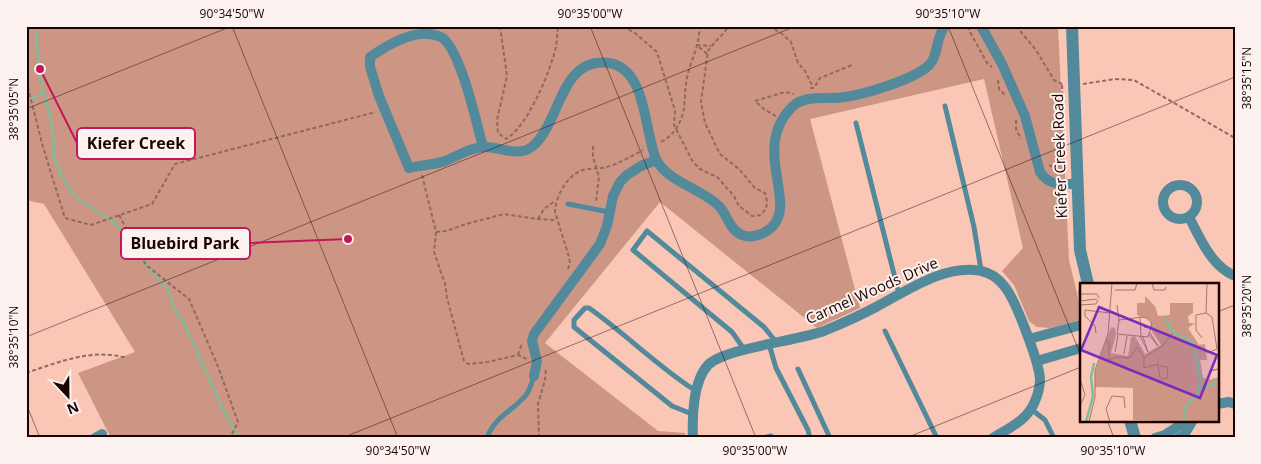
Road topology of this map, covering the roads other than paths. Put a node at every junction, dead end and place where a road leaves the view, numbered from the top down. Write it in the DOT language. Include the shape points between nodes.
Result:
graph roads {
  1 [pos="981,26"];
  2 [pos="1072,26"];
  3 [pos="942,28"];
  4 [pos="945,106"];
  5 [pos="856,123"];
  6 [pos="483,147"];
  7 [pos="656,160"];
  8 [pos="1077,184"];
  9 [pos="568,204"];
  10 [pos="608,212"];
  11 [pos="1189,217"];
  12 [pos="981,271"];
  13 [pos="1235,276"];
  14 [pos="1088,283"];
  15 [pos="899,294"];
  16 [pos="1080,325"];
  17 [pos="885,331"];
  18 [pos="1029,339"];
  19 [pos="773,343"];
  20 [pos="1080,348"];
  21 [pos="745,350"];
  22 [pos="1037,361"];
  23 [pos="798,369"];
  24 [pos="534,376"];
  25 [pos="696,392"];
  26 [pos="1218,404"];
  27 [pos="1235,404"];
  28 [pos="1031,409"];
  29 [pos="692,414"];
  30 [pos="1131,422"];
  31 [pos="1185,422"];
  32 [pos="1192,422"];
  33 [pos="487,438"];
  34 [pos="693,438"];
  35 [pos="763,438"];
  36 [pos="773,438"];
  37 [pos="810,438"];
  38 [pos="830,438"];
  39 [pos="937,438"];
  40 [pos="993,438"];
  41 [pos="1054,438"];
  42 [pos="1135,438"];
  43 [pos="1155,438"];
  44 [pos="1179,438"];
  1 -- 8 [label="street" via="1025,116 1044,179"];
  2 -- 8 [label="street, Kiefer Creek Road"];
  3 -- 7 [label="street" via="929,66 904,79 860,94 809,98 795,104 782,118 774,141 780,217 774,226 760,234 749,236 735,231 718,206 668,173"];
  4 -- 12 [label="lane" via="974,227"];
  5 -- 15 [label="lane"];
  6 -- 6 [label="street" via="461,70 450,47 441,38 413,35 384,47 370,57 370,67 385,110 409,168 445,161"];
  6 -- 7 [label="street" via="510,152 532,146 550,120 570,80 586,65 610,63 621,67 631,77"];
  7 -- 10 [label="street" via="641,166 620,182"];
  8 -- 14 [label="street, Kiefer Creek Road" via="1080,250"];
  9 -- 10 [label="lane"];
  10 -- 24 [label="street" via="600,244 534,334 532,341 537,361"];
  11 -- 13 [label="street" via="1211,256"];
  12 -- 15 [label="street, Carmel Woods Drive" via="956,270"];
  12 -- 18 [label="street" via="996,278 1006,289"];
  15 -- 19 [label="street, Carmel Woods Drive" via="812,335"];
  16 -- 18 [label="street"];
  17 -- 39 [label="lane"];
  18 -- 22 [label="street"];
  19 -- 21 [label="street, Carmel Woods Drive"];
  19 -- 21 [label="lane" via="764,327 647,231 633,250 732,332"];
  19 -- 37 [label="lane" via="776,368"];
  20 -- 22 [label="street"];
  21 -- 25 [label="street, Carmel Woods Drive" via="709,364"];
  22 -- 28 [label="street" via="1040,379"];
  23 -- 38 [label="lane"];
  24 -- 33 [label="lane" via="527,394 496,422"];
  25 -- 29 [label="street, Carmel Woods Drive"];
  25 -- 29 [label="lane" via="589,308 574,320 574,327 672,406"];
  26 -- 27 [label="street"];
  28 -- 40 [label="street" via="1021,420"];
  28 -- 41 [label="lane" via="1044,420"];
  29 -- 34 [label="street, Carmel Woods Drive"];
  30 -- 42 [label="street"];
  31 -- 43 [label="street"];
  32 -- 44 [label="street"];
  35 -- 36 [label="lane"];
}
